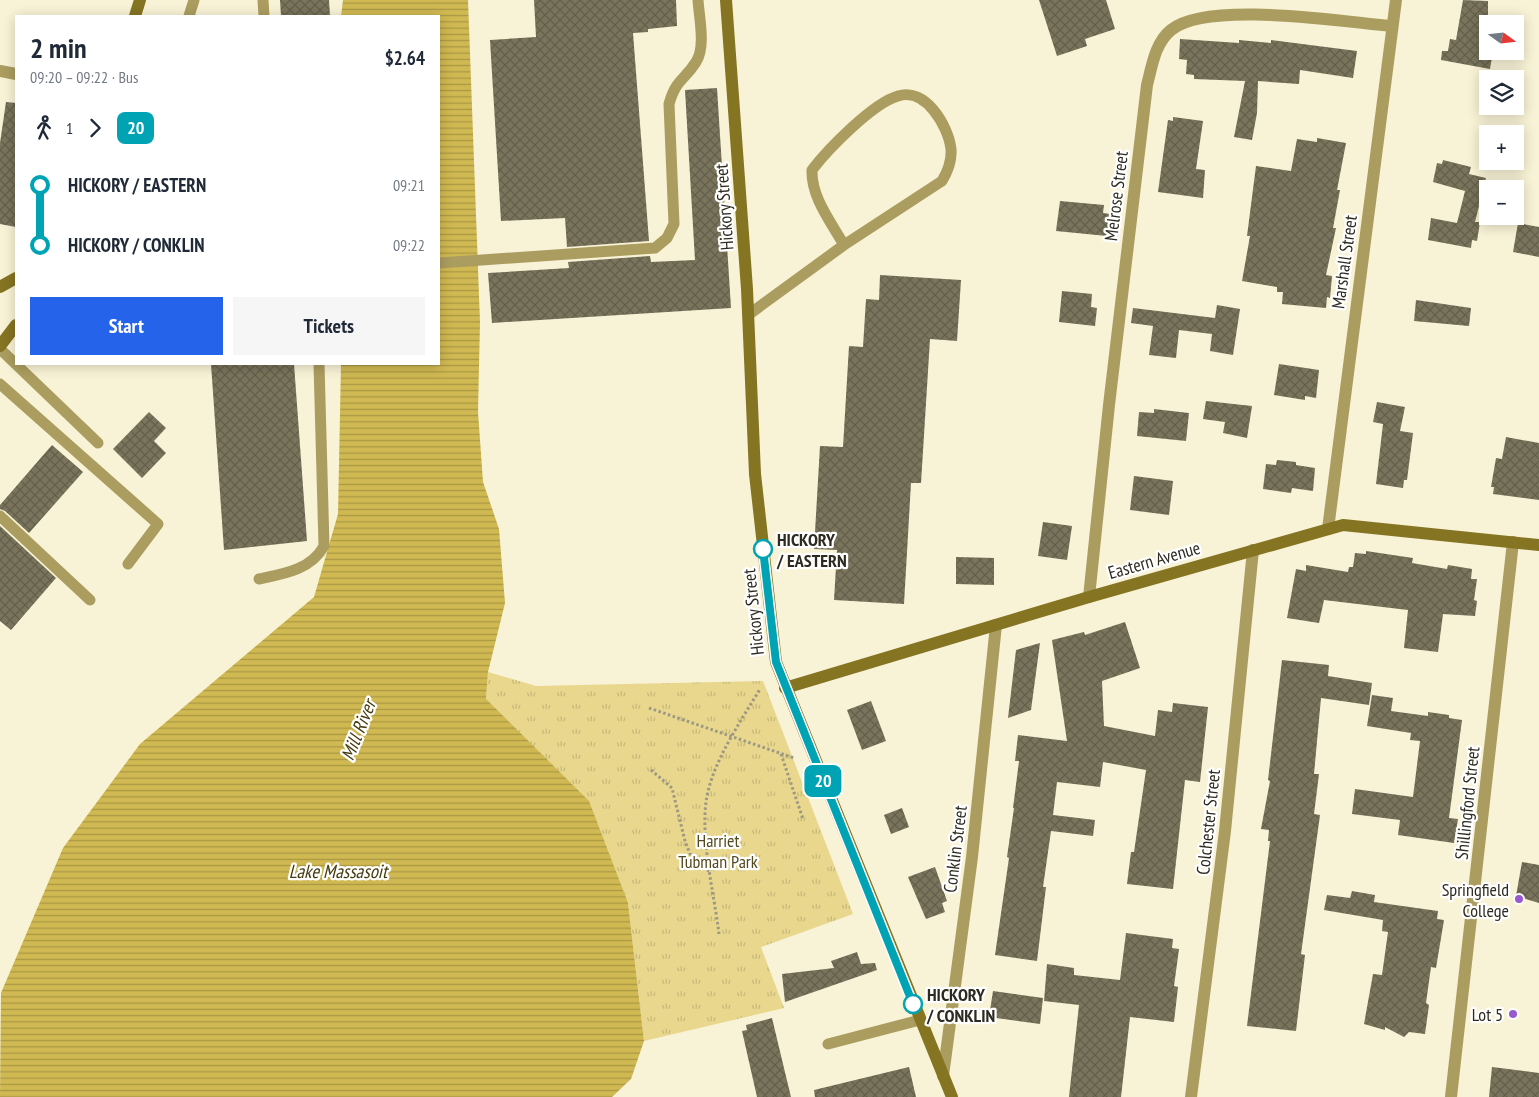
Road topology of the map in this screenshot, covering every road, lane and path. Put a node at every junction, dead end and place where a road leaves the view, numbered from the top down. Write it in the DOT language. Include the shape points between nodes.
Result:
graph roads {
  1 [pos="140,0"];
  2 [pos="194,0"];
  3 [pos="263,0"];
  4 [pos="698,0"];
  5 [pos="726,0"];
  6 [pos="1396,0"];
  7 [pos="135,15"];
  8 [pos="189,15"];
  9 [pos="264,15"];
  10 [pos="1392,26"];
  11 [pos="0,71"];
  12 [pos="15,74"];
  13 [pos="844,245"];
  14 [pos="440,263"];
  15 [pos="15,279"];
  16 [pos="0,287"];
  17 [pos="748,315"];
  18 [pos="14,333"];
  19 [pos="0,347"];
  20 [pos="15,362"];
  21 [pos="18,365"];
  22 [pos="319,365"];
  23 [pos="0,384"];
  24 [pos="98,443"];
  25 [pos="0,516"];
  26 [pos="1328,529"];
  27 [pos="1513,542"];
  28 [pos="1539,545"];
  29 [pos="1254,550"];
  30 [pos="128,564"];
  31 [pos="259,579"];
  32 [pos="1089,597"];
  33 [pos="90,600"];
  34 [pos="996,625"];
  35 [pos="760,688"];
  36 [pos="786,688"];
  37 [pos="649,708"];
  38 [pos="733,736"];
  39 [pos="781,753"];
  40 [pos="794,758"];
  41 [pos="650,770"];
  42 [pos="803,819"];
  43 [pos="711,872"];
  44 [pos="719,934"];
  45 [pos="920,1020"];
  46 [pos="828,1044"];
  47 [pos="943,1076"];
  48 [pos="952,1097"];
  49 [pos="1192,1097"];
  50 [pos="1451,1097"];
  1 -- 7 [label="street"];
  2 -- 8 [label="lane"];
  3 -- 9 [label="lane"];
  4 -- 14 [label="lane" via="700,50 697,61 674,87 669,104 674,224 667,238 655,248"];
  5 -- 17 [label="street, Hickory Street"];
  6 -- 10 [label="street, Marshall Street"];
  10 -- 26 [label="street, Marshall Street"];
  10 -- 32 [label="street, Melrose Street" via="1308,18 1220,15 1185,21 1160,42 1146,95"];
  11 -- 12 [label="street"];
  13 -- 13 [label="lane" via="942,181 950,168 951,148 945,129 929,104 914,95 899,95 879,104 812,170 815,194"];
  13 -- 17 [label="lane"];
  15 -- 16 [label="street"];
  17 -- 36 [label="street, Hickory Street" via="755,474 776,662"];
  18 -- 19 [label="street"];
  19 -- 20 [label="lane"];
  21 -- 24 [label="lane"];
  22 -- 31 [label="lane" via="324,546 318,558 287,574"];
  23 -- 30 [label="lane" via="158,524"];
  25 -- 33 [label="lane"];
  26 -- 27 [label="street, Eastern Avenue" via="1343,525"];
  26 -- 29 [label="street, Eastern Avenue"];
  27 -- 28 [label="street, Eastern Avenue"];
  27 -- 50 [label="street, Shillingford Street"];
  29 -- 32 [label="street, Eastern Avenue"];
  29 -- 49 [label="street, Colchester Street" via="1225,831"];
  32 -- 34 [label="street, Eastern Avenue"];
  34 -- 36 [label="street, Eastern Avenue"];
  34 -- 47 [label="street, Conklin Street" via="972,857"];
  35 -- 38 [label="path"];
  36 -- 45 [label="street, Hickory Street"];
  37 -- 38 [label="path"];
  38 -- 39 [label="path"];
  38 -- 43 [label="path" via="712,777 706,801 705,829"];
  39 -- 40 [label="path"];
  39 -- 42 [label="path"];
  41 -- 43 [label="path" via="672,788 684,842 698,865"];
  43 -- 44 [label="path"];
  45 -- 46 [label="lane"];
  45 -- 47 [label="street, Hickory Street"];
  47 -- 48 [label="street, Hickory Street"];
}
